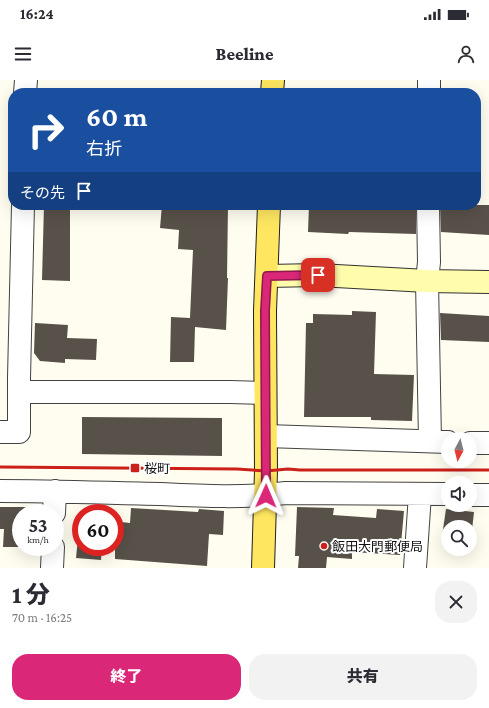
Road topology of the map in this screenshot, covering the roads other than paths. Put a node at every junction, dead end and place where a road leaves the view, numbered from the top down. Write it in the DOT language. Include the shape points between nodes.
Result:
graph roads {
  1 [pos="23,210"];
  2 [pos="269,210"];
  3 [pos="428,210"];
  4 [pos="267,276"];
  5 [pos="427,281"];
  6 [pos="489,282"];
  7 [pos="19,392"];
  8 [pos="265,393"];
  9 [pos="0,432"];
  10 [pos="266,436"];
  11 [pos="439,441"];
  12 [pos="477,442"];
  13 [pos="489,443"];
  14 [pos="0,491"];
  15 [pos="55,491"];
  16 [pos="420,494"];
  17 [pos="441,494"];
  18 [pos="477,495"];
  19 [pos="489,495"];
  20 [pos="266,496"];
  21 [pos="54,504"];
  22 [pos="52,556"];
  23 [pos="52,568"];
  24 [pos="263,568"];
  25 [pos="415,568"];
  1 -- 7 [label="street"];
  2 -- 4 [label="main road"];
  3 -- 5 [label="street"];
  4 -- 5 [label="street" via="318,275"];
  4 -- 8 [label="main road"];
  5 -- 6 [label="street"];
  5 -- 11 [label="street"];
  7 -- 8 [label="street"];
  7 -- 9 [label="street" via="19,432"];
  8 -- 10 [label="main road"];
  10 -- 11 [label="street"];
  10 -- 20 [label="main road"];
  12 -- 13 [label="street"];
  14 -- 15 [label="street"];
  15 -- 20 [label="street"];
  15 -- 21 [label="street"];
  16 -- 17 [label="street"];
  16 -- 20 [label="street" via="286,493"];
  16 -- 25 [label="street"];
  18 -- 19 [label="street"];
  20 -- 24 [label="main road"];
  22 -- 23 [label="street"];
}
